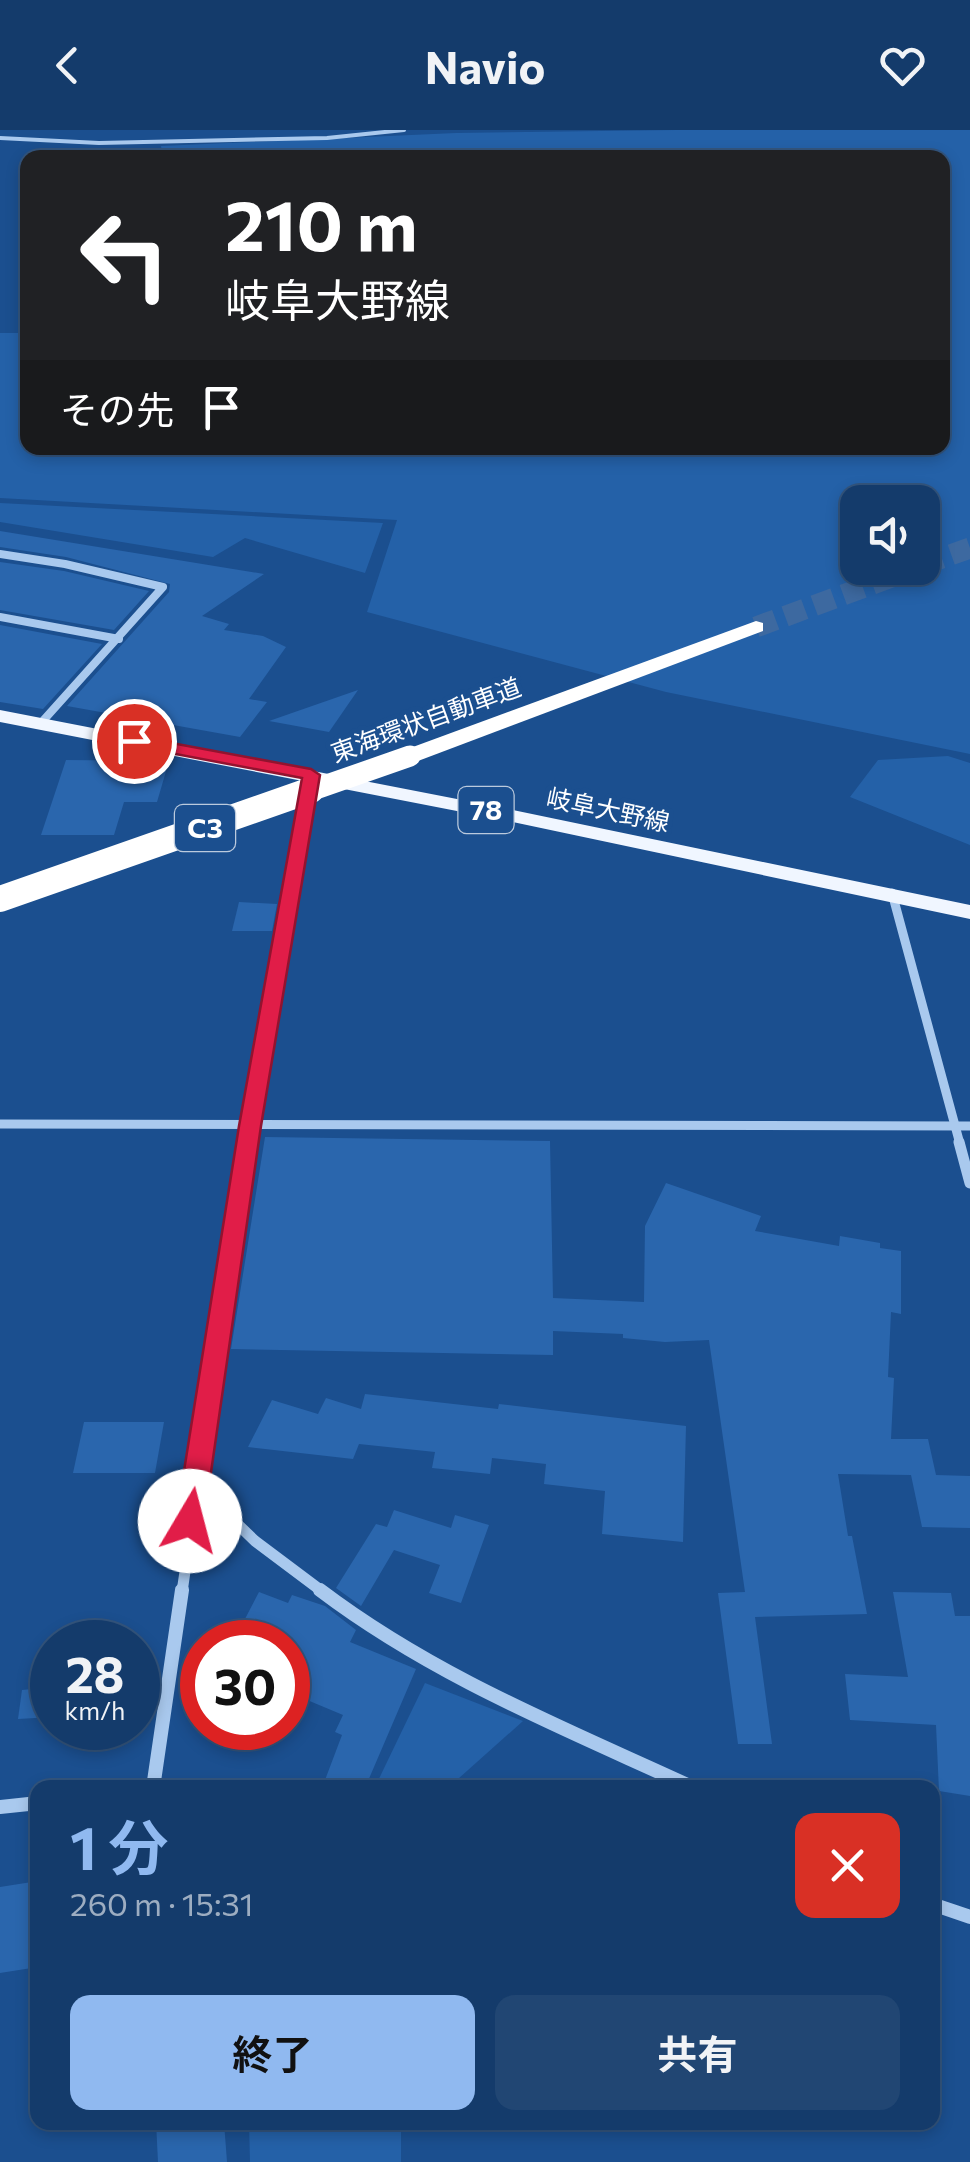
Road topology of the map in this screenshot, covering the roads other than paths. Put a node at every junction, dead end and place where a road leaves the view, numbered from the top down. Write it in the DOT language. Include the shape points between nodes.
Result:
graph roads {
  1 [pos="404,130"];
  2 [pos="0,138"];
  3 [pos="0,554"];
  4 [pos="0,617"];
  5 [pos="756,626"];
  6 [pos="118,639"];
  7 [pos="0,716"];
  8 [pos="41,724"];
  9 [pos="311,775"];
  10 [pos="892,893"];
  11 [pos="0,899"];
  12 [pos="970,912"];
  13 [pos="0,1124"];
  14 [pos="250,1126"];
  15 [pos="955,1126"];
  16 [pos="970,1126"];
  17 [pos="970,1183"];
  18 [pos="195,1483"];
  19 [pos="154,1780"];
  20 [pos="677,1780"];
  21 [pos="30,1804"];
  22 [pos="0,1807"];
  23 [pos="940,1907"];
  24 [pos="970,1917"];
  1 -- 2 [label="street" via="350,138 107,146"];
  3 -- 6 [label="street" via="163,587"];
  4 -- 6 [label="street"];
  5 -- 11 [label="highway, 東海環状自動車道 / C3, bridge"];
  6 -- 8 [label="street"];
  7 -- 8 [label="main road, 岐阜大野線 / 78"];
  8 -- 9 [label="main road, 岐阜大野線 / 78"];
  9 -- 10 [label="main road, 岐阜大野線 / 78"];
  9 -- 14 [label="street"];
  10 -- 12 [label="main road, 岐阜大野線 / 78"];
  10 -- 15 [label="street"];
  13 -- 14 [label="street"];
  14 -- 15 [label="street"];
  14 -- 18 [label="street"];
  15 -- 16 [label="street"];
  15 -- 17 [label="street"];
  18 -- 19 [label="street"];
  18 -- 20 [label="street" via="255,1540 376,1632 452,1676"];
  21 -- 22 [label="street"];
  23 -- 24 [label="street"];
}
